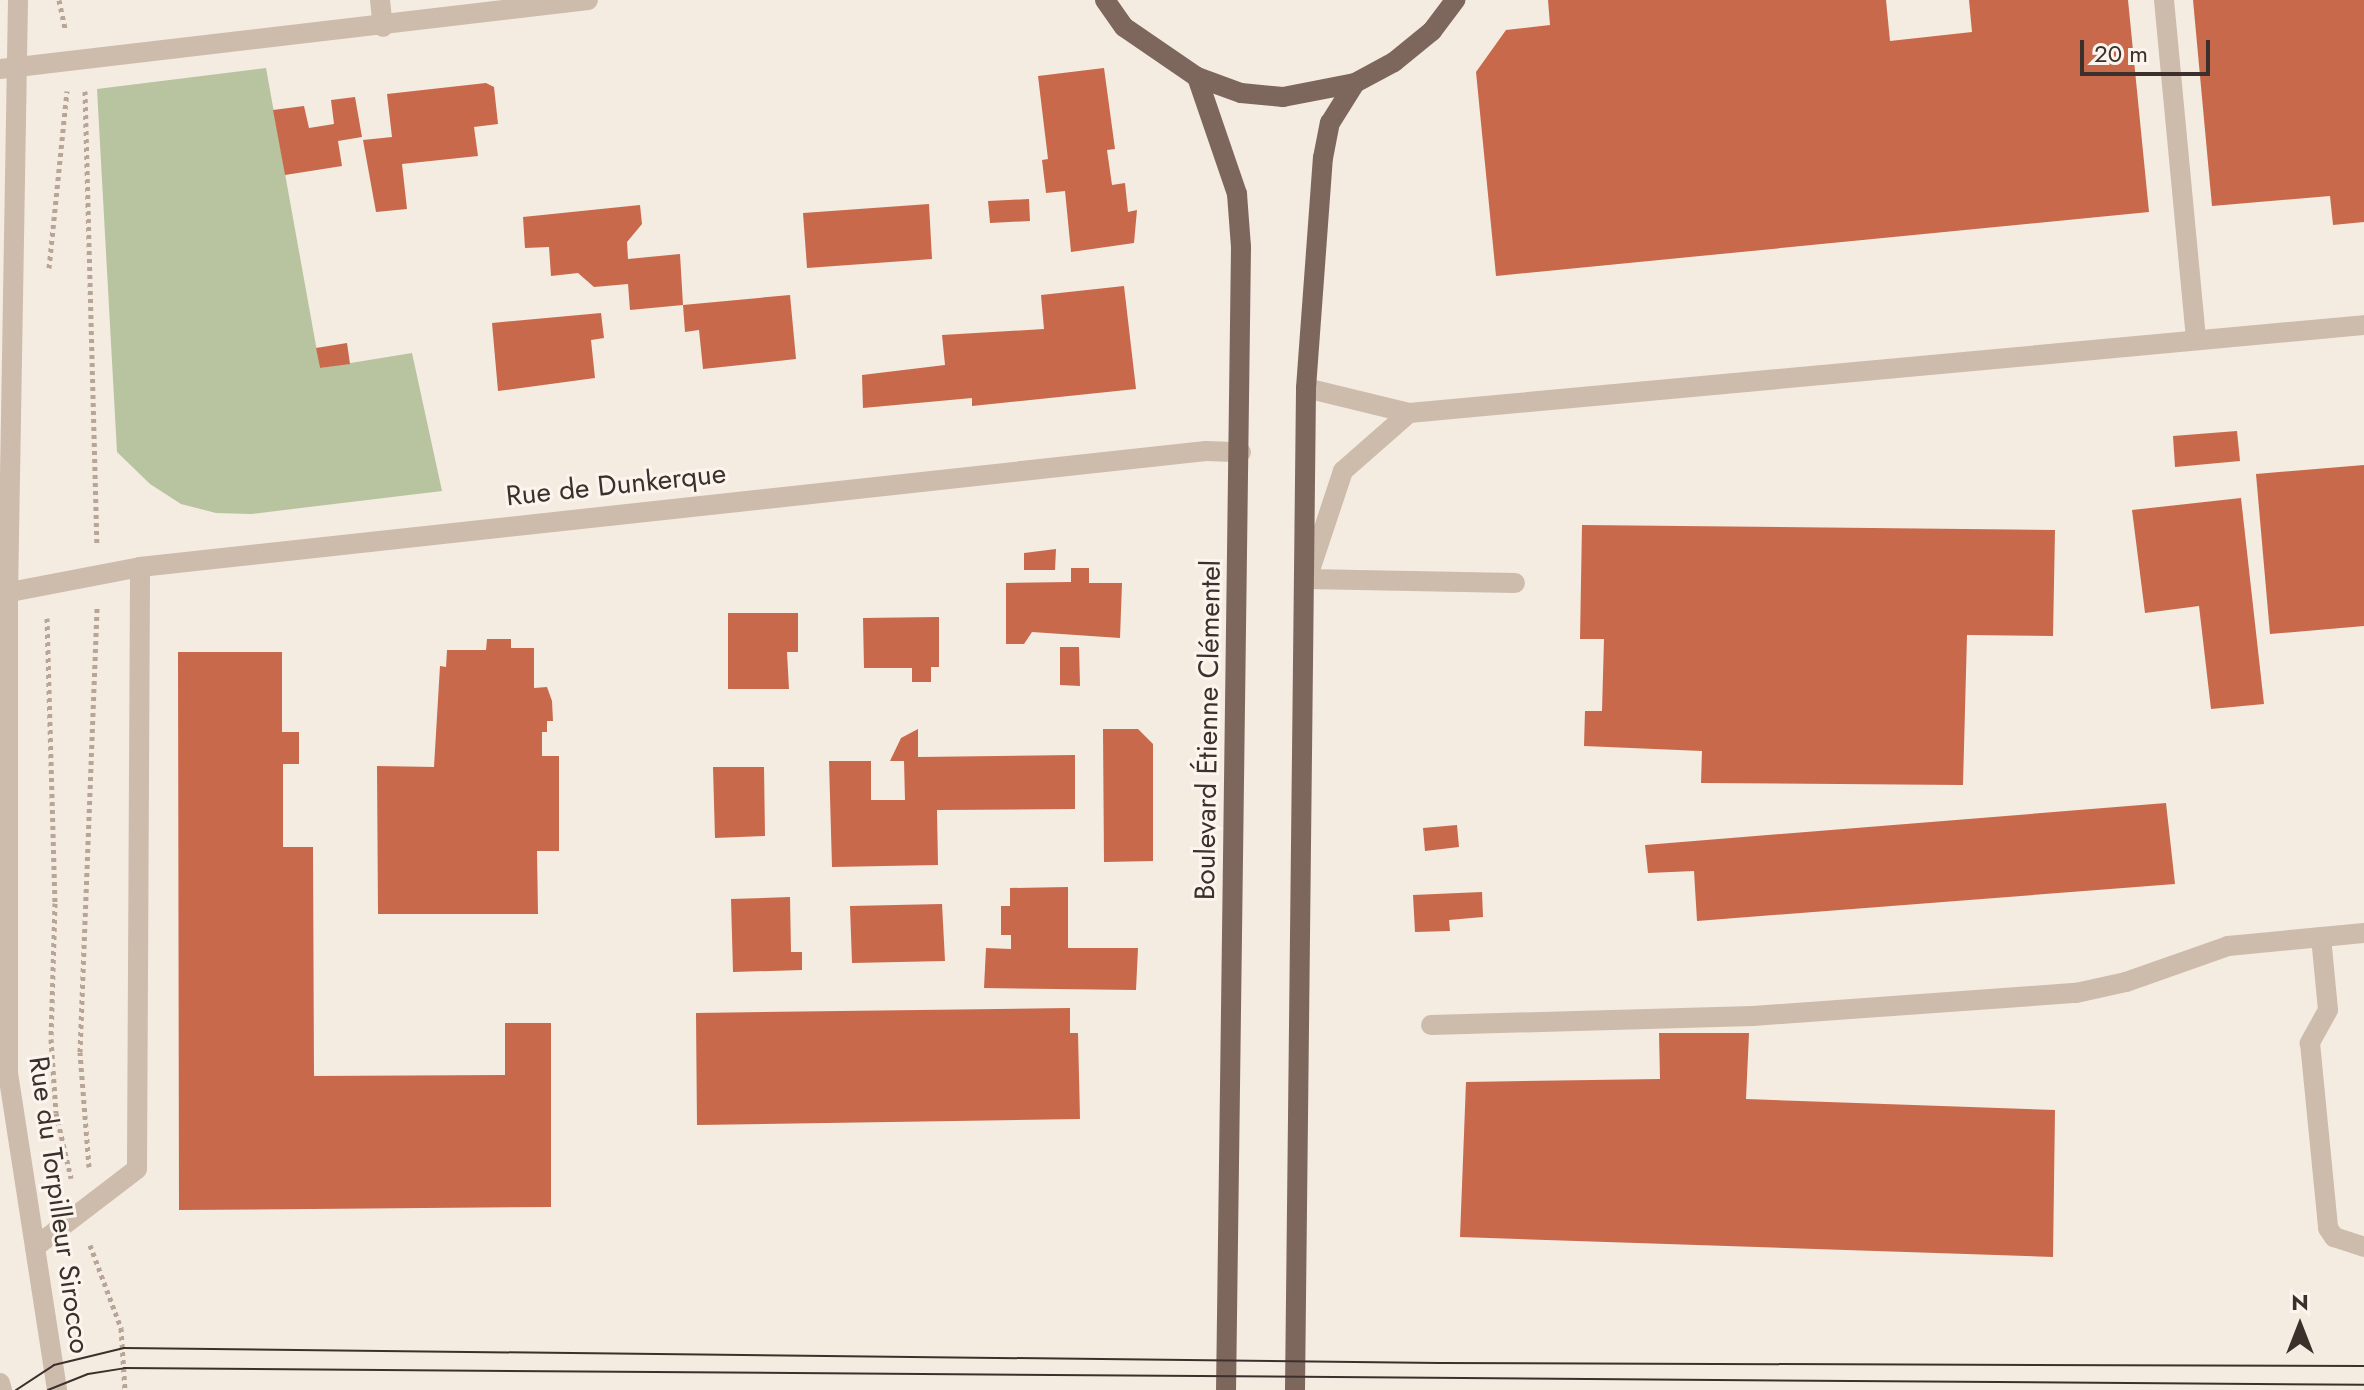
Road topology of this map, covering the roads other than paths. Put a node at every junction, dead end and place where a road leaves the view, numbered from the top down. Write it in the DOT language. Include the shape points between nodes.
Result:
graph roads {
  1 [pos="18,0"];
  2 [pos="380,0"];
  3 [pos="588,0"];
  4 [pos="1105,0"];
  5 [pos="1455,0"];
  6 [pos="2164,0"];
  7 [pos="383,27"];
  8 [pos="9,68"];
  9 [pos="1197,77"];
  10 [pos="1355,83"];
  11 [pos="2364,325"];
  12 [pos="2196,338"];
  13 [pos="1306,388"];
  14 [pos="1409,413"];
  15 [pos="1241,452"];
  16 [pos="140,567"];
  17 [pos="1307,579"];
  18 [pos="1515,583"];
  19 [pos="4,594"];
  20 [pos="2364,933"];
  21 [pos="2321,937"];
  22 [pos="1431,1025"];
  23 [pos="35,1247"];
  24 [pos="2364,1247"];
  25 [pos="0,1383"];
  26 [pos="2,1390"];
  27 [pos="57,1390"];
  28 [pos="1226,1390"];
  29 [pos="1295,1390"];
  1 -- 8 [label="street, Rue du Torpilleur Sirocco"];
  2 -- 7 [label="street"];
  3 -- 7 [label="street"];
  4 -- 9 [label="main road" via="1124,27"];
  5 -- 10 [label="main road" via="1432,31 1394,62"];
  6 -- 12 [label="street"];
  7 -- 8 [label="street"];
  8 -- 19 [label="street, Rue du Torpilleur Sirocco"];
  9 -- 10 [label="main road" via="1241,93 1283,97"];
  9 -- 15 [label="main road, Boulevard Étienne Clémentel" via="1237,194"];
  10 -- 13 [label="main road" via="1330,123 1323,158"];
  11 -- 12 [label="street"];
  12 -- 14 [label="street"];
  13 -- 14 [label="street"];
  13 -- 17 [label="main road"];
  14 -- 17 [label="street" via="1343,471"];
  15 -- 16 [label="street, Rue de Dunkerque" via="1206,451"];
  15 -- 28 [label="main road, Boulevard Étienne Clémentel"];
  16 -- 19 [label="street, Rue de Dunkerque"];
  16 -- 23 [label="street" via="137,1169"];
  17 -- 18 [label="street"];
  17 -- 29 [label="main road"];
  19 -- 23 [label="street, Rue du Torpilleur Sirocco" via="8,1073"];
  20 -- 21 [label="street"];
  21 -- 22 [label="street" via="2228,946 2126,982 2076,993 1753,1016"];
  21 -- 24 [label="street" via="2328,1010 2310,1043 2328,1228 2334,1237"];
  23 -- 27 [label="street, Rue du Torpilleur Sirocco"];
  25 -- 26 [label="street"];
}
